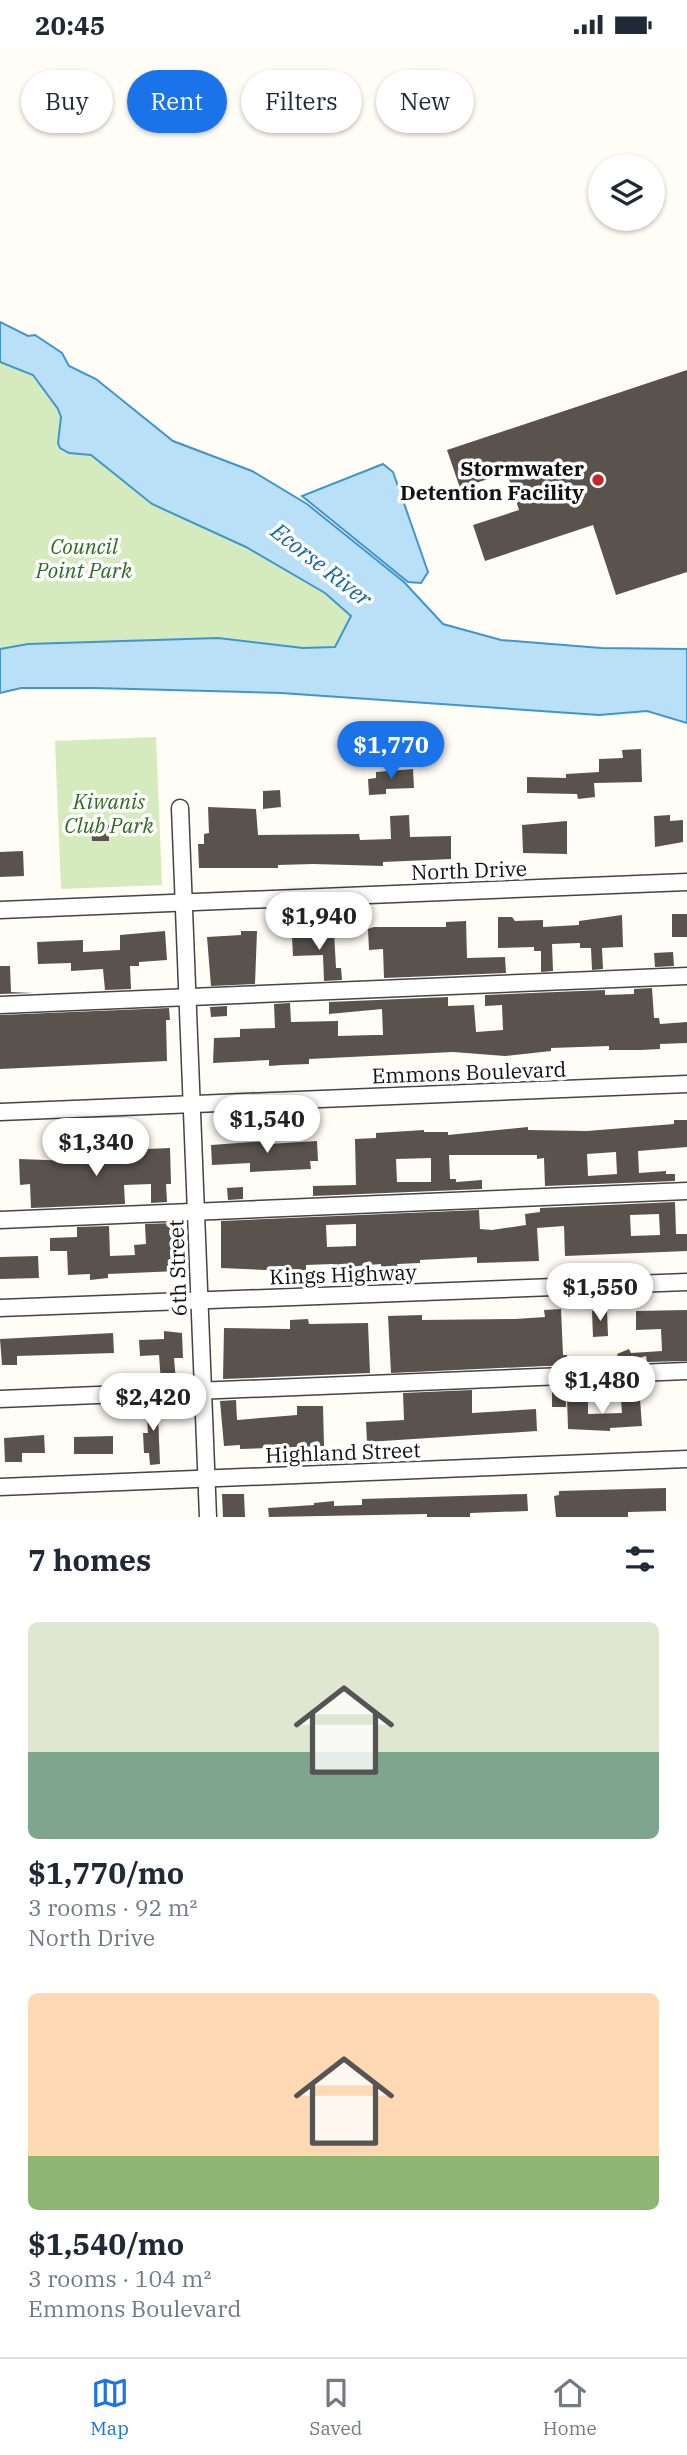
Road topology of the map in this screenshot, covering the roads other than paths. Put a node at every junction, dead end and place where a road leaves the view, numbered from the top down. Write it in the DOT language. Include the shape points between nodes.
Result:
graph roads {
  1 [pos="180,808"];
  2 [pos="687,882"];
  3 [pos="183,902"];
  4 [pos="0,911"];
  5 [pos="687,976"];
  6 [pos="186,998"];
  7 [pos="0,1005"];
  8 [pos="687,1084"];
  9 [pos="190,1104"];
  10 [pos="0,1112"];
  11 [pos="687,1191"];
  12 [pos="196,1212"];
  13 [pos="0,1220"];
  14 [pos="687,1282"];
  15 [pos="200,1300"];
  16 [pos="0,1308"];
  17 [pos="687,1371"];
  18 [pos="203,1390"];
  19 [pos="0,1399"];
  20 [pos="687,1459"];
  21 [pos="207,1478"];
  22 [pos="0,1487"];
  23 [pos="208,1517"];
  1 -- 3 [label="street, 6th Street"];
  2 -- 3 [label="street, North Drive"];
  3 -- 4 [label="street, North Drive"];
  3 -- 6 [label="street, 6th Street"];
  5 -- 6 [label="street"];
  6 -- 7 [label="street"];
  6 -- 9 [label="street, 6th Street"];
  8 -- 9 [label="street, Emmons Boulevard"];
  9 -- 10 [label="street, Emmons Boulevard"];
  9 -- 12 [label="street, 6th Street"];
  11 -- 12 [label="street"];
  12 -- 13 [label="street"];
  12 -- 15 [label="street, 6th Street"];
  14 -- 15 [label="street, Kings Highway"];
  15 -- 16 [label="street, Kings Highway"];
  15 -- 18 [label="street, 6th Street"];
  17 -- 18 [label="street"];
  18 -- 19 [label="street"];
  18 -- 21 [label="street, 6th Street"];
  20 -- 21 [label="street, Highland Street"];
  21 -- 22 [label="street, Highland Street"];
  21 -- 23 [label="street, 6th Street"];
}
